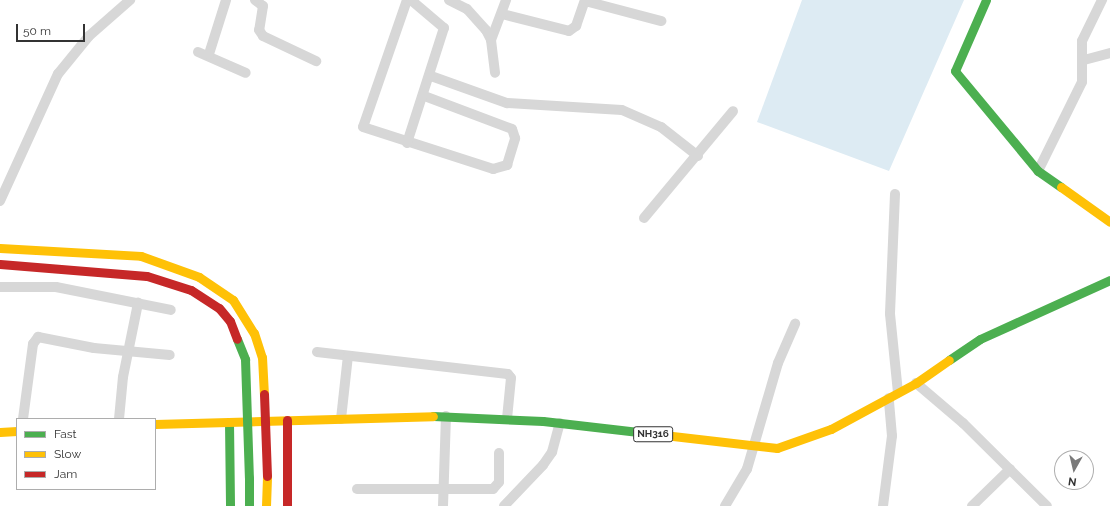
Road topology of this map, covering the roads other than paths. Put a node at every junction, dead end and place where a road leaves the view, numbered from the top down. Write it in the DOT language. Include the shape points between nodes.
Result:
graph roads {
  1 [pos="130,0"];
  2 [pos="226,0"];
  3 [pos="255,0"];
  4 [pos="407,0"];
  5 [pos="411,0"];
  6 [pos="449,0"];
  7 [pos="506,0"];
  8 [pos="585,0"];
  9 [pos="986,0"];
  10 [pos="1102,0"];
  11 [pos="502,14"];
  12 [pos="661,21"];
  13 [pos="491,40"];
  14 [pos="198,52"];
  15 [pos="209,54"];
  16 [pos="1110,54"];
  17 [pos="1084,60"];
  18 [pos="316,61"];
  19 [pos="246,73"];
  20 [pos="495,73"];
  21 [pos="431,76"];
  22 [pos="424,96"];
  23 [pos="733,111"];
  24 [pos="406,143"];
  25 [pos="698,156"];
  26 [pos="1038,171"];
  27 [pos="895,194"];
  28 [pos="0,201"];
  29 [pos="644,218"];
  30 [pos="1110,222"];
  31 [pos="0,248"];
  32 [pos="0,264"];
  33 [pos="1110,280"];
  34 [pos="2,287"];
  35 [pos="0,298"];
  36 [pos="138,303"];
  37 [pos="172,310"];
  38 [pos="795,324"];
  39 [pos="127,351"];
  40 [pos="317,352"];
  41 [pos="170,355"];
  42 [pos="348,356"];
  43 [pos="916,383"];
  44 [pos="898,393"];
  45 [pos="889,398"];
  46 [pos="446,416"];
  47 [pos="23,418"];
  48 [pos="119,418"];
  49 [pos="341,419"];
  50 [pos="507,419"];
  51 [pos="287,420"];
  52 [pos="229,422"];
  53 [pos="560,423"];
  54 [pos="156,424"];
  55 [pos="16,431"];
  56 [pos="0,432"];
  57 [pos="755,448"];
  58 [pos="499,453"];
  59 [pos="1010,469"];
  60 [pos="357,489"];
  61 [pos="444,490"];
  62 [pos="230,506"];
  63 [pos="249,506"];
  64 [pos="266,506"];
  65 [pos="287,506"];
  66 [pos="444,506"];
  67 [pos="504,506"];
  68 [pos="725,506"];
  69 [pos="883,506"];
  70 [pos="972,506"];
  71 [pos="1048,506"];
  1 -- 28 [label="street" via="89,36 58,74"];
  2 -- 15 [label="street"];
  3 -- 18 [label="street" via="263,6 259,30 263,36"];
  4 -- 24 [label="street" via="363,122 367,130"];
  5 -- 21 [label="street" via="444,28"];
  6 -- 13 [label="street" via="467,9"];
  7 -- 11 [label="street"];
  8 -- 11 [label="street" via="576,26 570,31"];
  8 -- 12 [label="street"];
  9 -- 26 [label="main road" via="955,71"];
  10 -- 17 [label="street" via="1082,41"];
  11 -- 13 [label="street"];
  13 -- 20 [label="street"];
  14 -- 15 [label="street"];
  15 -- 19 [label="street"];
  16 -- 17 [label="street"];
  17 -- 26 [label="street" via="1082,82"];
  21 -- 22 [label="street"];
  21 -- 25 [label="street" via="507,103 622,110 661,127"];
  22 -- 24 [label="street"];
  22 -- 24 [label="street" via="512,128 514,138 507,165 493,169"];
  23 -- 25 [label="street"];
  25 -- 29 [label="street"];
  26 -- 30 [label="main road"];
  27 -- 44 [label="street" via="890,314"];
  31 -- 64 [label="main road, bridge" via="141,256 199,277 233,300 254,333 262,357"];
  32 -- 63 [label="main road, bridge" via="147,276 191,290 219,308 230,321 245,359"];
  33 -- 43 [label="main road, NH316" via="980,339"];
  34 -- 35 [label="street"];
  34 -- 36 [label="street" via="56,287"];
  36 -- 37 [label="street"];
  36 -- 39 [label="street"];
  38 -- 57 [label="street" via="778,363"];
  39 -- 41 [label="street"];
  39 -- 47 [label="street" via="34,339"];
  39 -- 48 [label="street"];
  40 -- 42 [label="street"];
  42 -- 49 [label="street"];
  42 -- 50 [label="street" via="508,374 511,383"];
  43 -- 44 [label="main road, NH316"];
  43 -- 59 [label="street"];
  44 -- 45 [label="main road, NH316"];
  45 -- 57 [label="main road, NH316" via="802,442 777,448"];
  45 -- 69 [label="street" via="892,436"];
  46 -- 49 [label="main road, NH316"];
  46 -- 50 [label="main road, NH316"];
  46 -- 61 [label="street"];
  49 -- 51 [label="main road, NH316"];
  50 -- 53 [label="main road, NH316"];
  51 -- 52 [label="main road, NH316"];
  51 -- 65 [label="main road"];
  52 -- 54 [label="main road, NH316"];
  52 -- 62 [label="main road"];
  53 -- 57 [label="main road, NH316"];
  53 -- 67 [label="street" via="552,452"];
  55 -- 56 [label="main road"];
  57 -- 68 [label="street"];
  58 -- 61 [label="street" via="497,487"];
  59 -- 70 [label="street"];
  59 -- 71 [label="street"];
  60 -- 61 [label="street"];
  61 -- 66 [label="street"];
}
